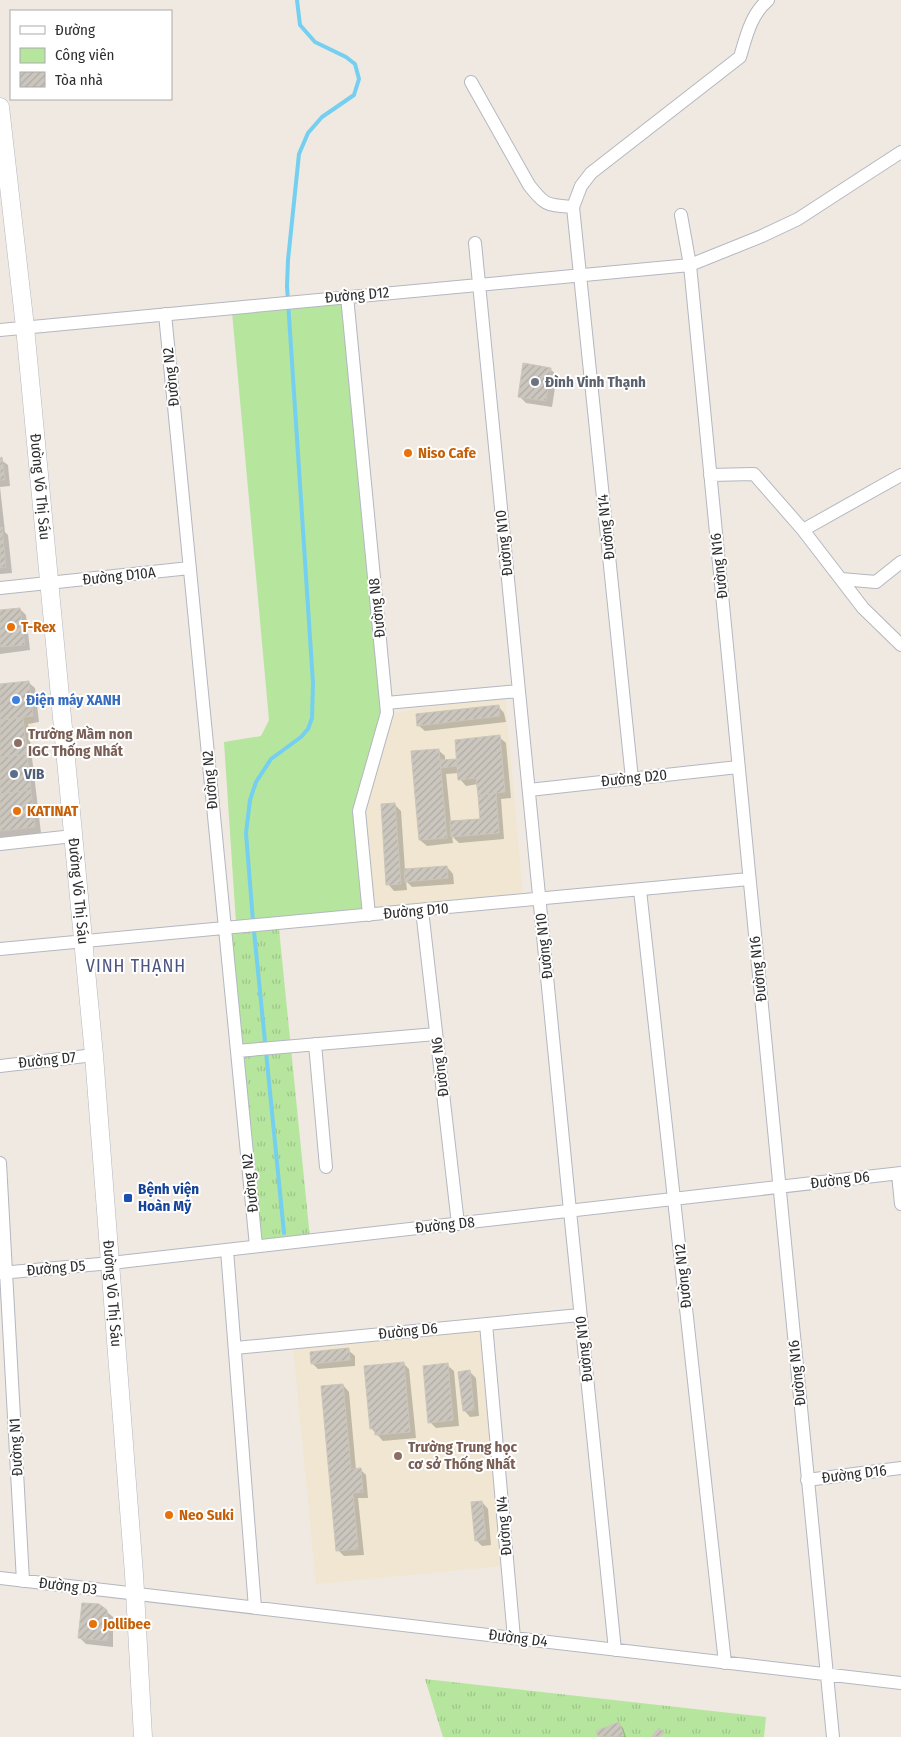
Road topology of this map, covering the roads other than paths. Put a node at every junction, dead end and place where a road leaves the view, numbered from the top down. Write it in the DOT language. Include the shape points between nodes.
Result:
graph roads {
  1 [pos="768,0"];
  2 [pos="471,82"];
  3 [pos="0,106"];
  4 [pos="901,152"];
  5 [pos="573,206"];
  6 [pos="681,215"];
  7 [pos="475,243"];
  8 [pos="690,265"];
  9 [pos="579,275"];
  10 [pos="479,284"];
  11 [pos="347,296"];
  12 [pos="165,314"];
  13 [pos="25,327"];
  14 [pos="0,330"];
  15 [pos="710,475"];
  16 [pos="901,475"];
  17 [pos="803,530"];
  18 [pos="901,562"];
  19 [pos="190,568"];
  20 [pos="841,579"];
  21 [pos="48,583"];
  22 [pos="0,588"];
  23 [pos="901,645"];
  24 [pos="519,691"];
  25 [pos="386,703"];
  26 [pos="738,767"];
  27 [pos="632,778"];
  28 [pos="528,790"];
  29 [pos="73,836"];
  30 [pos="0,844"];
  31 [pos="749,879"];
  32 [pos="640,890"];
  33 [pos="539,899"];
  34 [pos="422,910"];
  35 [pos="369,915"];
  36 [pos="225,929"];
  37 [pos="83,940"];
  38 [pos="0,949"];
  39 [pos="436,1034"];
  40 [pos="315,1044"];
  41 [pos="237,1050"];
  42 [pos="94,1055"];
  43 [pos="0,1066"];
  44 [pos="0,1163"];
  45 [pos="326,1167"];
  46 [pos="899,1174"];
  47 [pos="779,1188"];
  48 [pos="674,1200"];
  49 [pos="901,1204"];
  50 [pos="570,1211"];
  51 [pos="458,1224"];
  52 [pos="256,1246"];
  53 [pos="227,1250"];
  54 [pos="111,1263"];
  55 [pos="3,1273"];
  56 [pos="580,1315"];
  57 [pos="486,1324"];
  58 [pos="235,1348"];
  59 [pos="901,1468"];
  60 [pos="807,1480"];
  61 [pos="0,1578"];
  62 [pos="23,1581"];
  63 [pos="135,1594"];
  64 [pos="256,1608"];
  65 [pos="514,1638"];
  66 [pos="615,1650"];
  67 [pos="725,1662"];
  68 [pos="826,1674"];
  69 [pos="901,1683"];
  70 [pos="143,1737"];
  71 [pos="833,1737"];
  1 -- 5 [label="street" via="748,28 740,57 592,173 581,186"];
  2 -- 5 [label="street" via="540,200 554,206"];
  3 -- 13 [label="main road, Đường Võ Thị Sáu"];
  4 -- 8 [label="street, Đường D12" via="798,219"];
  5 -- 9 [label="street, Đường N14"];
  6 -- 8 [label="street, Đường N16"];
  7 -- 10 [label="street, Đường N10"];
  8 -- 9 [label="street, Đường D12"];
  8 -- 15 [label="street, Đường N16"];
  9 -- 10 [label="street, Đường D12"];
  9 -- 27 [label="street, Đường N14"];
  10 -- 11 [label="street, Đường D12"];
  10 -- 24 [label="street, Đường N10"];
  11 -- 12 [label="street, Đường D12"];
  11 -- 25 [label="street, Đường N8"];
  12 -- 13 [label="street, Đường D12"];
  12 -- 19 [label="street, Đường N2"];
  13 -- 14 [label="street, Đường D12"];
  13 -- 21 [label="main road, Đường Võ Thị Sáu"];
  15 -- 17 [label="street" via="754,474"];
  15 -- 26 [label="street, Đường N16"];
  16 -- 17 [label="street"];
  17 -- 20 [label="street"];
  18 -- 20 [label="street" via="876,582"];
  19 -- 21 [label="street, Đường D10A"];
  19 -- 36 [label="street, Đường N2"];
  20 -- 23 [label="street" via="863,608"];
  21 -- 22 [label="street, Đường D10A"];
  21 -- 29 [label="main road, Đường Võ Thị Sáu"];
  24 -- 25 [label="street"];
  24 -- 28 [label="street, Đường N10"];
  25 -- 35 [label="street, Đường N8" via="387,712 359,811"];
  26 -- 27 [label="street, Đường D20"];
  26 -- 31 [label="street, Đường N16"];
  27 -- 28 [label="street, Đường D20"];
  28 -- 33 [label="street, Đường N10"];
  29 -- 30 [label="street"];
  29 -- 37 [label="main road, Đường Võ Thị Sáu"];
  31 -- 32 [label="street, Đường D10"];
  31 -- 47 [label="street, Đường N16"];
  32 -- 33 [label="street, Đường D10"];
  32 -- 48 [label="street, Đường N12"];
  33 -- 34 [label="street, Đường D10"];
  33 -- 50 [label="street, Đường N10"];
  34 -- 35 [label="street, Đường D10"];
  34 -- 39 [label="street, Đường N6"];
  35 -- 36 [label="street, Đường D10"];
  36 -- 37 [label="street, Đường D10"];
  36 -- 41 [label="street, Đường N2"];
  37 -- 38 [label="street, Đường D10"];
  37 -- 42 [label="main road, Đường Võ Thị Sáu"];
  39 -- 40 [label="street"];
  39 -- 51 [label="street, Đường N6"];
  40 -- 41 [label="street"];
  40 -- 45 [label="street"];
  41 -- 52 [label="street, Đường N2"];
  42 -- 43 [label="street, Đường D7"];
  42 -- 54 [label="main road, Đường Võ Thị Sáu"];
  44 -- 55 [label="street, Đường N1"];
  46 -- 47 [label="street, Đường D6"];
  46 -- 49 [label="street"];
  47 -- 48 [label="street, Đường D8"];
  47 -- 60 [label="street, Đường N16"];
  48 -- 50 [label="street, Đường D8"];
  48 -- 67 [label="street, Đường N12"];
  50 -- 51 [label="street, Đường D8"];
  50 -- 56 [label="street, Đường N10"];
  51 -- 52 [label="street, Đường D8"];
  52 -- 53 [label="street, Đường D8"];
  53 -- 54 [label="street, Đường D8"];
  53 -- 58 [label="street"];
  54 -- 55 [label="street, Đường D5"];
  54 -- 63 [label="main road, Đường Võ Thị Sáu"];
  55 -- 62 [label="street, Đường N1"];
  56 -- 57 [label="street, Đường D6"];
  56 -- 66 [label="street, Đường N10"];
  57 -- 58 [label="street, Đường D6"];
  57 -- 65 [label="street, Đường N4"];
  58 -- 64 [label="street"];
  59 -- 60 [label="street, Đường D16"];
  60 -- 68 [label="street, Đường N16"];
  61 -- 62 [label="street, Đường D3"];
  62 -- 63 [label="street, Đường D3"];
  63 -- 64 [label="street, Đường D4"];
  63 -- 70 [label="main road, Đường Võ Thị Sáu"];
  64 -- 65 [label="street, Đường D4"];
  65 -- 66 [label="street, Đường D4"];
  66 -- 67 [label="street, Đường D4"];
  67 -- 68 [label="street, Đường D4"];
  68 -- 69 [label="street, Đường D4"];
  68 -- 71 [label="street"];
}
